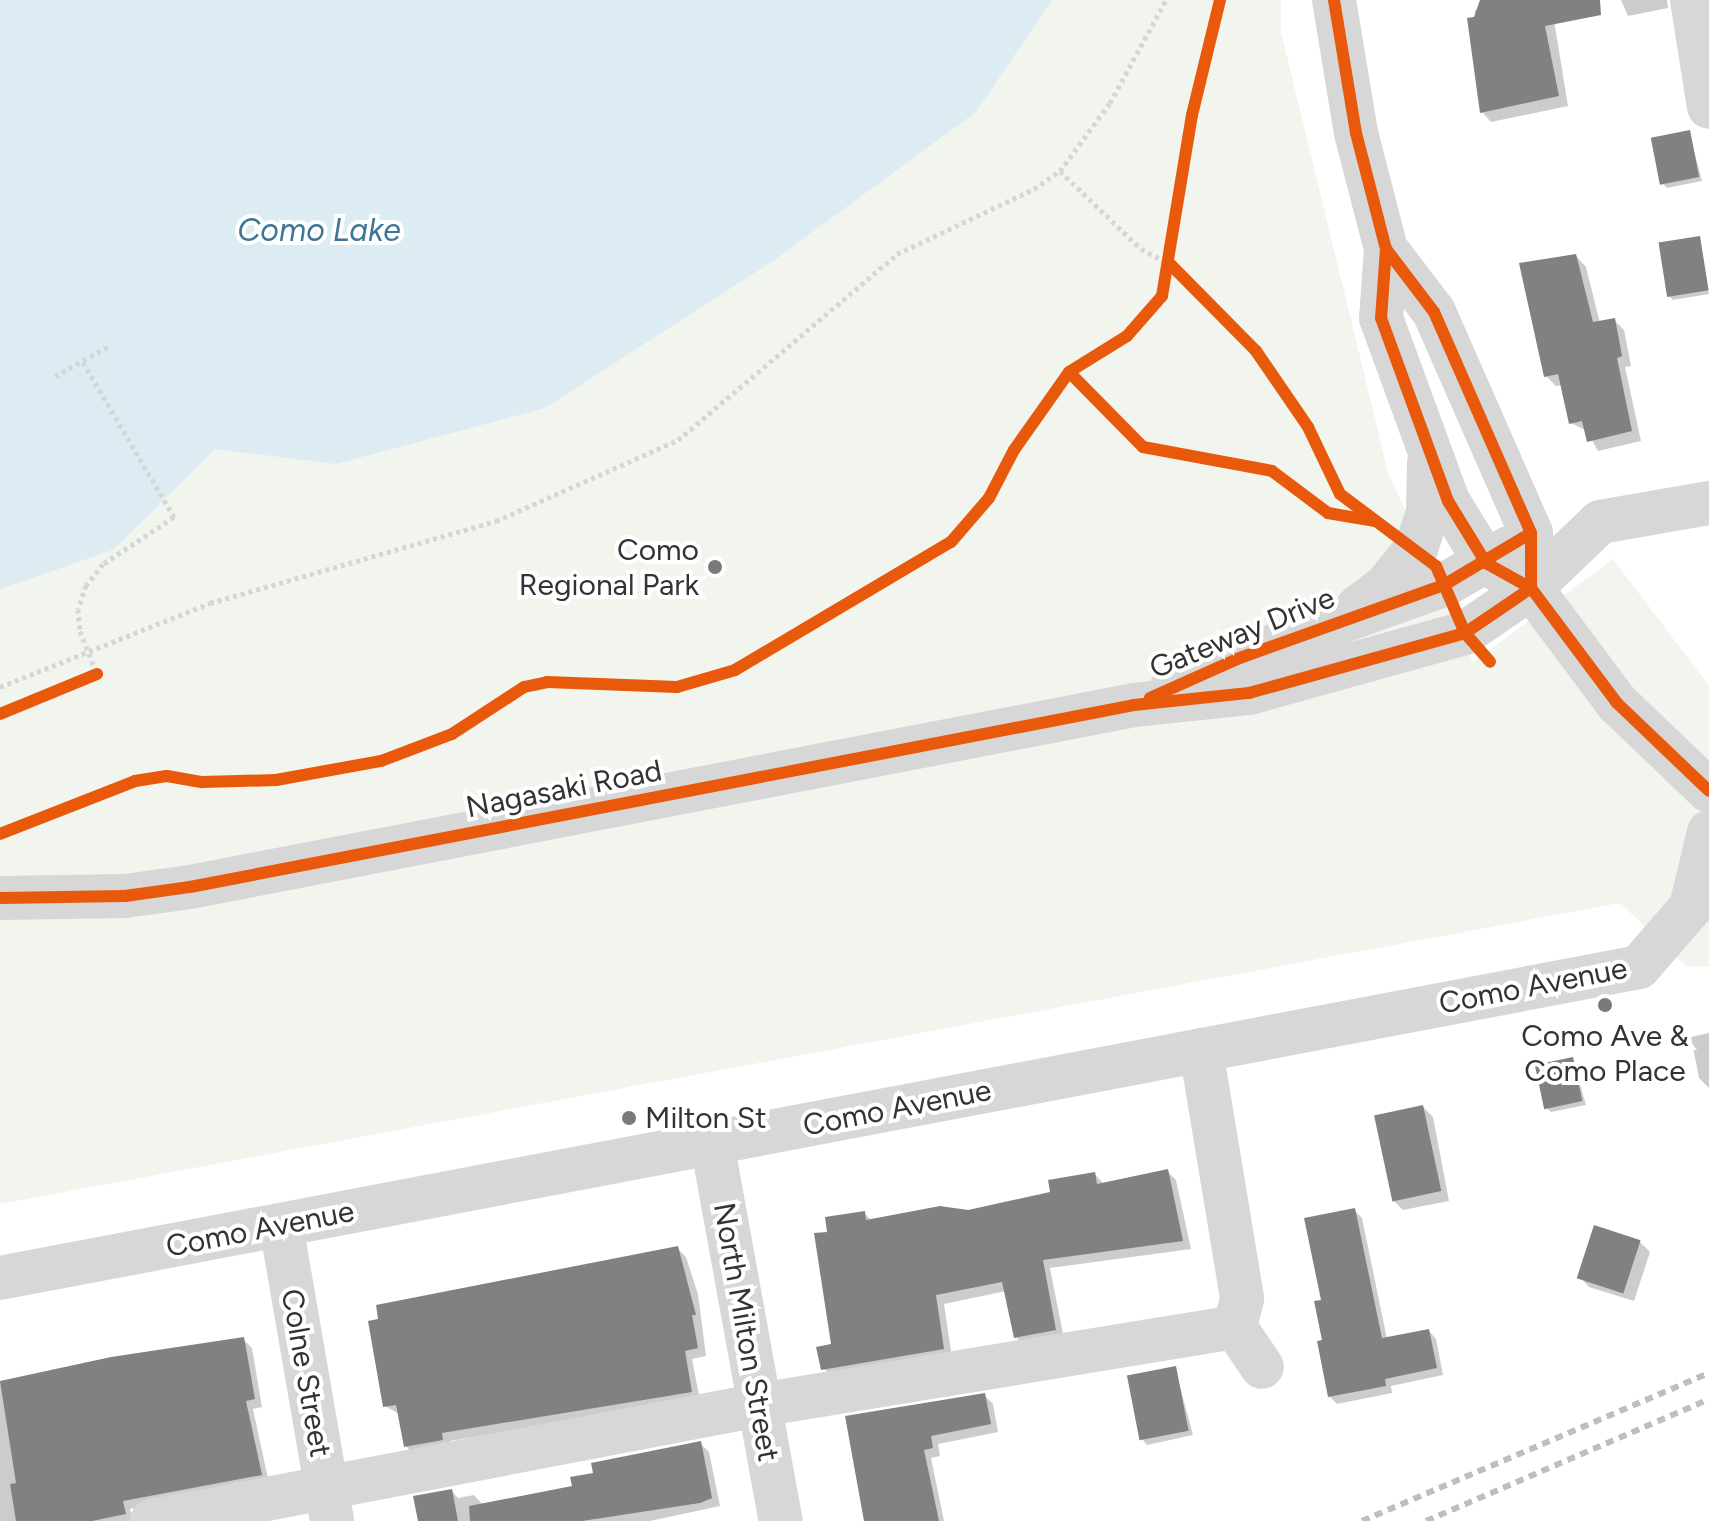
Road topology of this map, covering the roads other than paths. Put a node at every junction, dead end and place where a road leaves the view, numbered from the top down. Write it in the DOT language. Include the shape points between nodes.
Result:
graph roads {
  1 [pos="1334,0"];
  2 [pos="1692,0"];
  3 [pos="1709,107"];
  4 [pos="1386,249"];
  5 [pos="1428,444"];
  6 [pos="1709,503"];
  7 [pos="1531,533"];
  8 [pos="1486,563"];
  9 [pos="1531,588"];
  10 [pos="1334,624"];
  11 [pos="1134,705"];
  12 [pos="1709,791"];
  13 [pos="1709,832"];
  14 [pos="0,898"];
  15 [pos="1700,911"];
  16 [pos="1201,1050"];
  17 [pos="712,1143"];
  18 [pos="281,1225"];
  19 [pos="0,1278"];
  20 [pos="1235,1327"];
  21 [pos="1262,1367"];
  22 [pos="759,1405"];
  23 [pos="329,1505"];
  24 [pos="152,1521"];
  25 [pos="781,1521"];
  1 -- 4 [label="street" via="1356,133"];
  2 -- 3 [label="street"];
  4 -- 5 [label="street" via="1381,318"];
  4 -- 7 [label="street" via="1434,312"];
  5 -- 8 [label="street" via="1448,501"];
  5 -- 10 [label="street" via="1428,511 1416,549 1385,587"];
  6 -- 9 [label="street, Gateway Drive" via="1600,522"];
  7 -- 8 [label="street, Gateway Drive"];
  7 -- 9 [label="street"];
  8 -- 9 [label="street"];
  8 -- 10 [label="street, Gateway Drive" via="1444,585"];
  9 -- 11 [label="street, Gateway Drive" via="1465,633 1397,655 1249,693"];
  9 -- 12 [label="street" via="1617,703"];
  10 -- 11 [label="street, Gateway Drive"];
  11 -- 14 [label="street, Nagasaki Road" via="190,887 125,896"];
  13 -- 15 [label="street, Como Avenue"];
  15 -- 16 [label="street, Como Avenue" via="1639,967"];
  16 -- 17 [label="street, Como Avenue"];
  16 -- 20 [label="street" via="1242,1299"];
  17 -- 18 [label="street, Como Avenue"];
  17 -- 22 [label="street, North Milton Street"];
  18 -- 19 [label="street, Como Avenue"];
  18 -- 23 [label="street, Colne Street"];
  20 -- 21 [label="street"];
  20 -- 22 [label="street"];
  22 -- 23 [label="street"];
  22 -- 25 [label="street, North Milton Street"];
  23 -- 24 [label="street"];
}
